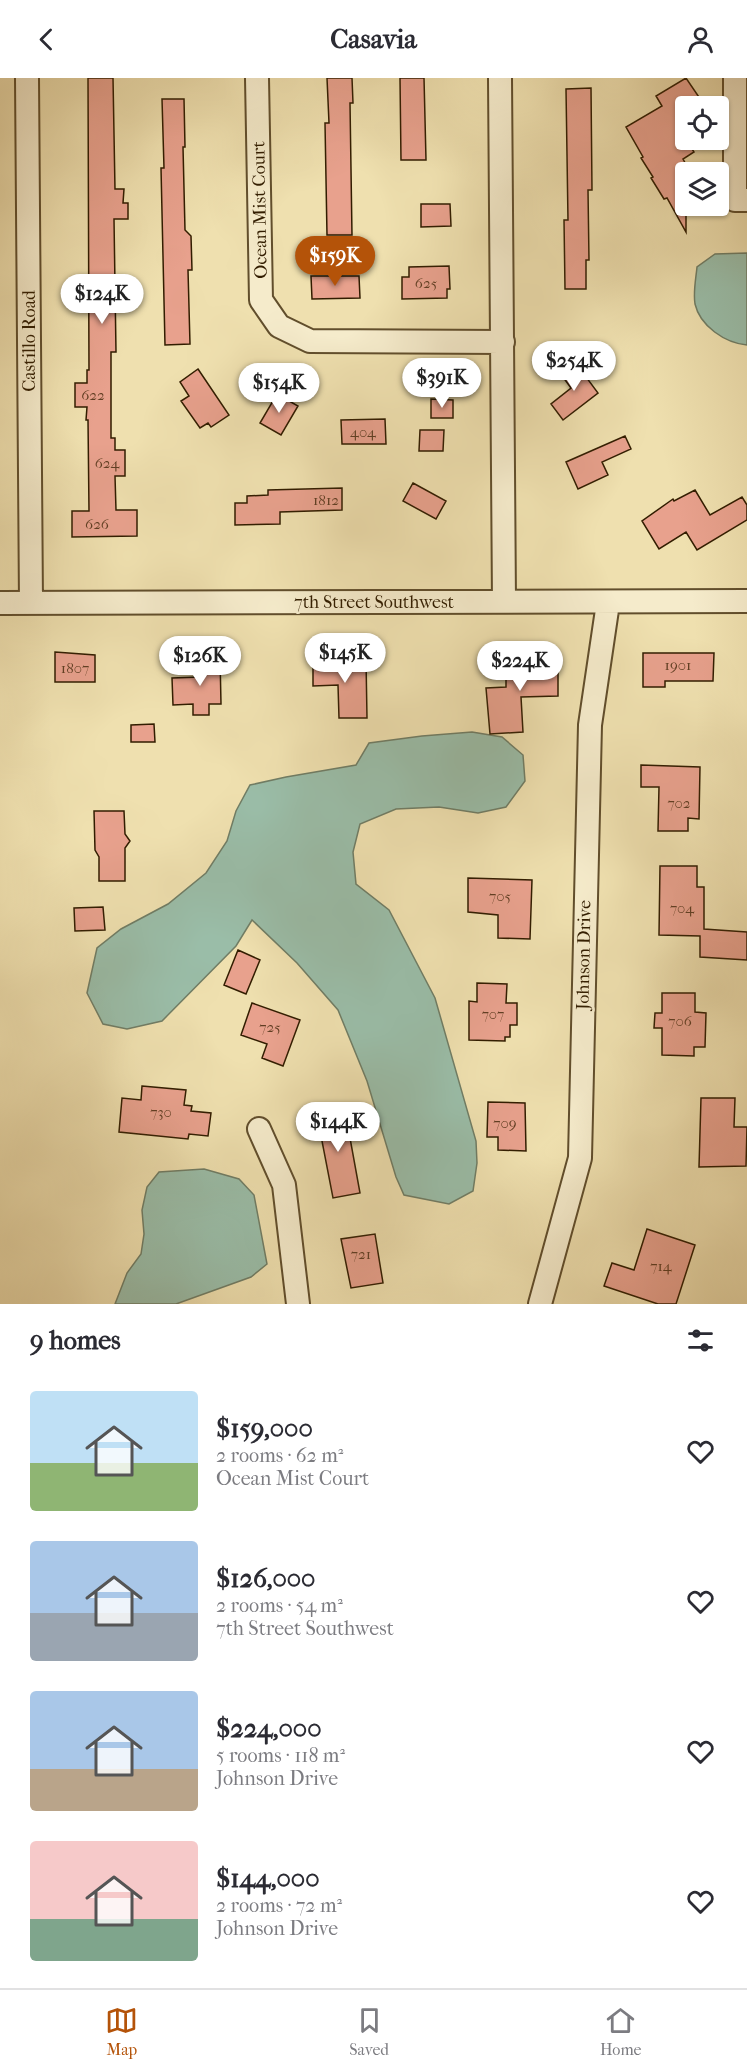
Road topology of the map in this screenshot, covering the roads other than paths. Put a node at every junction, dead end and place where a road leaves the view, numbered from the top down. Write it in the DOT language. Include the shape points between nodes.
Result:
graph roads {
  1 [pos="27,78"];
  2 [pos="257,78"];
  3 [pos="500,78"];
  4 [pos="735,78"];
  5 [pos="747,200"];
  6 [pos="503,342"];
  7 [pos="504,601"];
  8 [pos="747,601"];
  9 [pos="0,603"];
  10 [pos="31,603"];
  11 [pos="608,603"];
  12 [pos="259,1129"];
  13 [pos="298,1304"];
  14 [pos="540,1304"];
  1 -- 10 [label="street, Castillo Road"];
  2 -- 6 [label="street, Ocean Mist Court" via="261,300 279,326 310,341"];
  3 -- 6 [label="street"];
  4 -- 5 [label="street" via="735,200"];
  6 -- 7 [label="street"];
  7 -- 10 [label="street, 7th Street Southwest"];
  7 -- 11 [label="street, 7th Street Southwest"];
  8 -- 11 [label="street, 7th Street Southwest"];
  9 -- 10 [label="street, 7th Street Southwest"];
  11 -- 14 [label="street, Johnson Drive" via="590,725 580,1158"];
  12 -- 13 [label="street" via="284,1185"];
}
